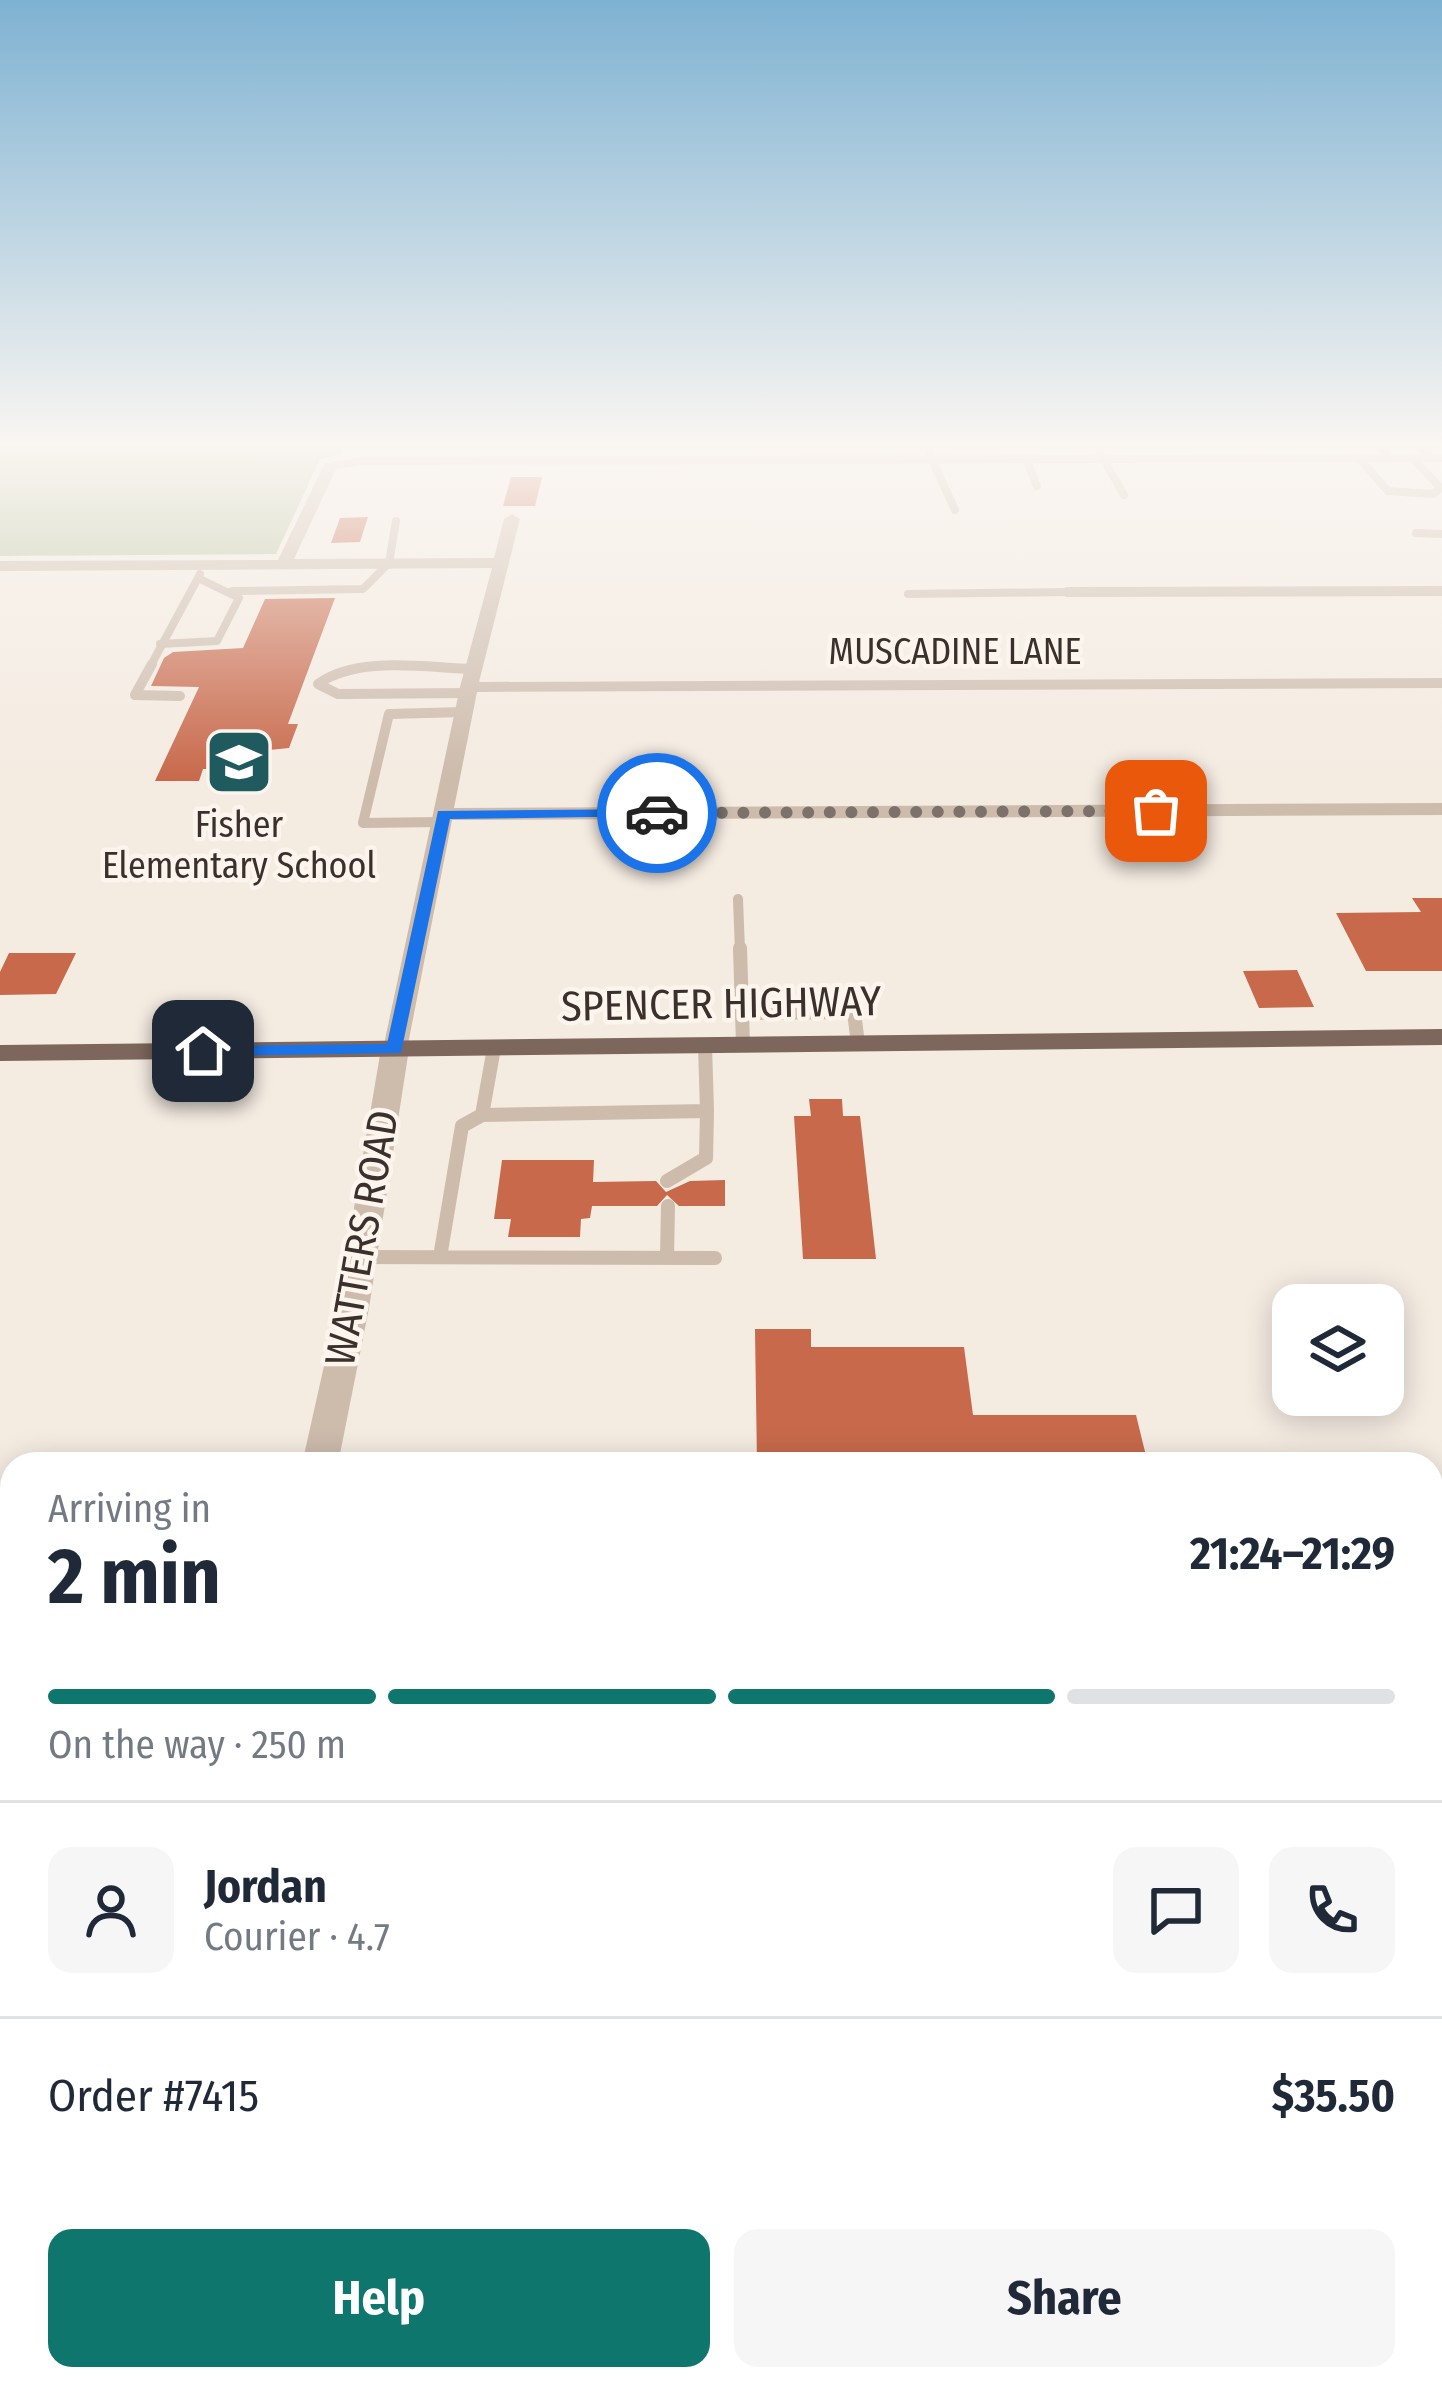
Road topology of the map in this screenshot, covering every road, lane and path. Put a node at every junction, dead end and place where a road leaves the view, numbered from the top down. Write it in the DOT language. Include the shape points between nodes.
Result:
graph roads {
  1 [pos="288,555"];
  2 [pos="390,555"];
  3 [pos="501,555"];
  4 [pos="499,562"];
  5 [pos="389,563"];
  6 [pos="284,564"];
  7 [pos="0,566"];
  8 [pos="201,571"];
  9 [pos="1442,590"];
  10 [pos="232,591"];
  11 [pos="1066,592"];
  12 [pos="908,594"];
  13 [pos="160,644"];
  14 [pos="1442,683"];
  15 [pos="468,690"];
  16 [pos="179,696"];
  17 [pos="1442,809"];
  18 [pos="442,818"];
  19 [pos="738,899"];
  20 [pos="794,1012"];
  21 [pos="742,1013"];
  22 [pos="1442,1037"];
  23 [pos="858,1044"];
  24 [pos="797,1045"];
  25 [pos="706,1046"];
  26 [pos="743,1046"];
  27 [pos="494,1048"];
  28 [pos="394,1049"];
  29 [pos="0,1053"];
  30 [pos="706,1111"];
  31 [pos="482,1115"];
  32 [pos="667,1181"];
  33 [pos="668,1206"];
  34 [pos="361,1256"];
  35 [pos="440,1257"];
  36 [pos="668,1258"];
  37 [pos="716,1258"];
  38 [pos="322,1452"];
  1 -- 6 [label="street"];
  2 -- 5 [label="lane"];
  3 -- 4 [label="street, WATTERS ROAD"];
  4 -- 5 [label="street"];
  4 -- 15 [label="street, WATTERS ROAD"];
  5 -- 6 [label="street"];
  5 -- 10 [label="lane" via="363,589"];
  6 -- 8 [label="street"];
  7 -- 8 [label="street"];
  8 -- 10 [label="lane"];
  8 -- 13 [label="lane"];
  9 -- 11 [label="street"];
  10 -- 13 [label="lane" via="239,598 217,641"];
  11 -- 12 [label="lane"];
  13 -- 16 [label="lane" via="135,695"];
  14 -- 15 [label="street, MUSCADINE LANE"];
  15 -- 15 [label="lane" via="338,694 318,684 346,670"];
  15 -- 18 [label="street, WATTERS ROAD"];
  15 -- 18 [label="lane" via="389,713 363,824"];
  17 -- 18 [label="street"];
  18 -- 28 [label="street, WATTERS ROAD"];
  19 -- 21 [label="lane"];
  20 -- 21 [label="lane"];
  20 -- 23 [label="lane" via="854,1012"];
  20 -- 24 [label="lane"];
  21 -- 26 [label="lane"];
  22 -- 23 [label="main road, SPENCER HIGHWAY"];
  23 -- 24 [label="main road, SPENCER HIGHWAY"];
  24 -- 26 [label="main road, SPENCER HIGHWAY"];
  25 -- 26 [label="main road, SPENCER HIGHWAY"];
  25 -- 27 [label="main road, SPENCER HIGHWAY"];
  25 -- 30 [label="lane"];
  27 -- 28 [label="main road, SPENCER HIGHWAY"];
  27 -- 31 [label="lane"];
  28 -- 29 [label="main road, SPENCER HIGHWAY"];
  28 -- 34 [label="street, WATTERS ROAD"];
  30 -- 31 [label="lane"];
  30 -- 32 [label="lane" via="706,1158"];
  31 -- 35 [label="lane" via="462,1126"];
  33 -- 36 [label="lane"];
  34 -- 35 [label="lane"];
  34 -- 38 [label="street, WATTERS ROAD"];
  35 -- 36 [label="lane"];
  36 -- 37 [label="lane"];
}
